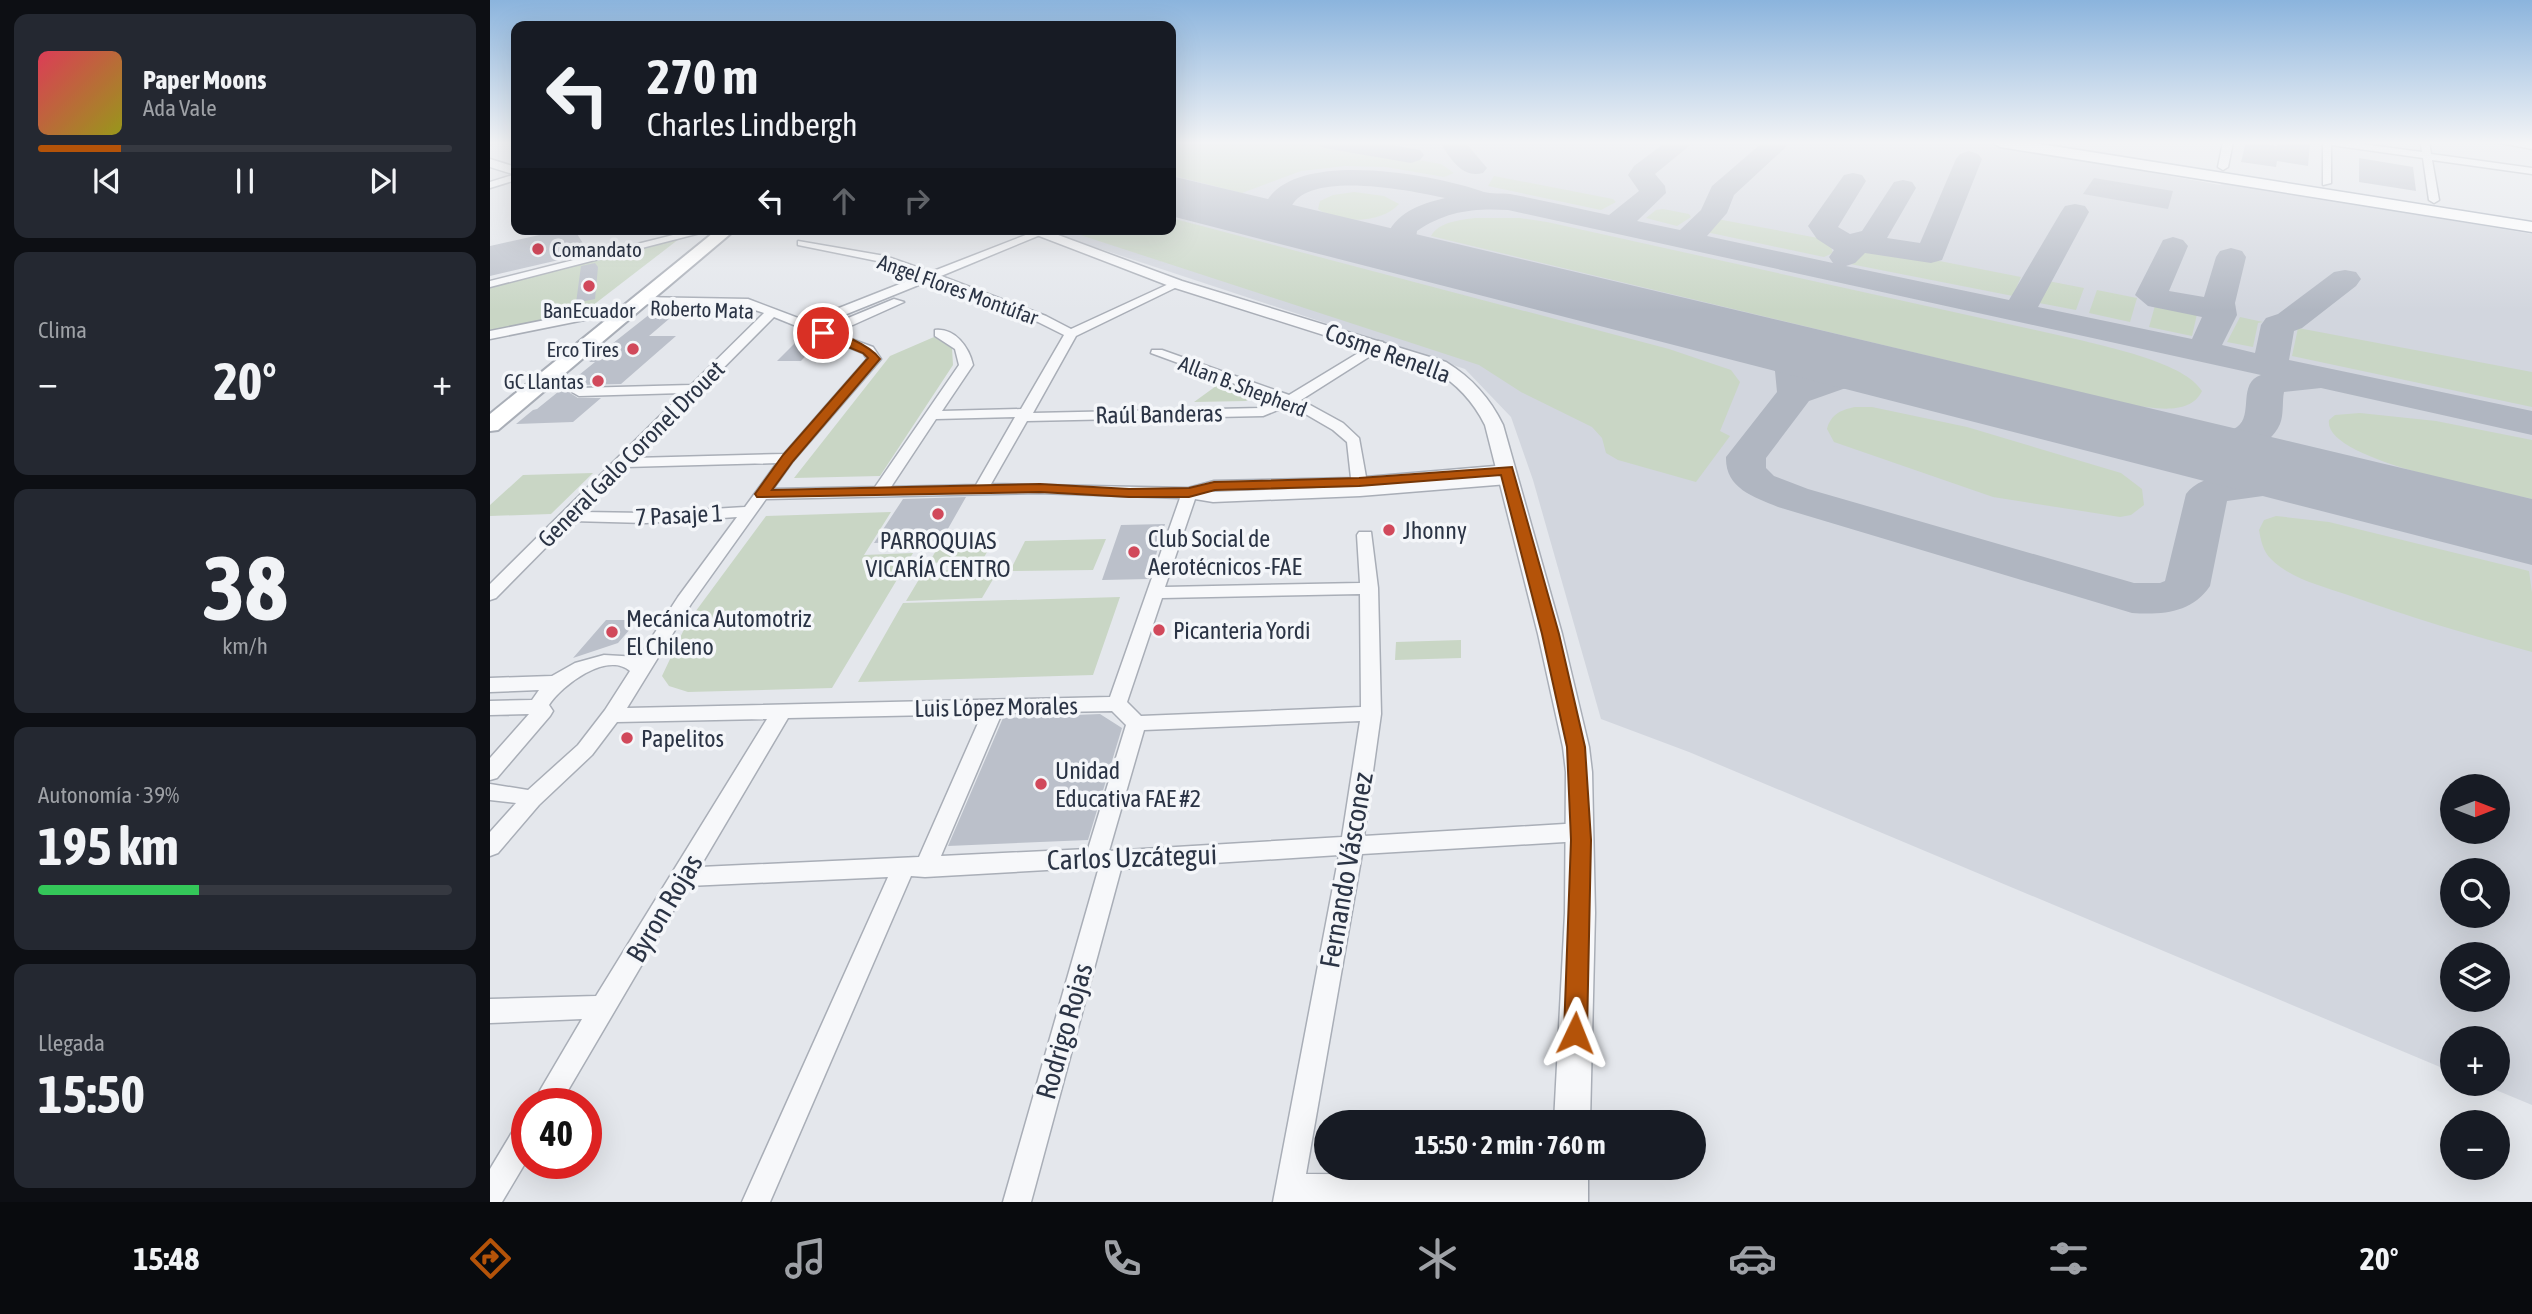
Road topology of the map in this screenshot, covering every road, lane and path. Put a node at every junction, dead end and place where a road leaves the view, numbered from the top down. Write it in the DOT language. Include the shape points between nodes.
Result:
graph roads {
  1 [pos="2351,198"];
  2 [pos="2422,198"];
  3 [pos="2434,200"];
  4 [pos="2532,215"];
  5 [pos="2532,227"];
  6 [pos="684,235"];
  7 [pos="698,235"];
  8 [pos="721,235"];
  9 [pos="1038,235"];
  10 [pos="1039,235"];
  11 [pos="1044,235"];
  12 [pos="802,243"];
  13 [pos="932,276"];
  14 [pos="948,282"];
  15 [pos="490,284"];
  16 [pos="1177,284"];
  17 [pos="638,304"];
  18 [pos="600,313"];
  19 [pos="771,313"];
  20 [pos="806,326"];
  21 [pos="823,333"];
  22 [pos="939,333"];
  23 [pos="1071,334"];
  24 [pos="490,335"];
  25 [pos="1378,345"];
  26 [pos="1157,353"];
  27 [pos="695,389"];
  28 [pos="579,392"];
  29 [pos="1291,400"];
  30 [pos="490,401"];
  31 [pos="934,415"];
  32 [pos="1025,415"];
  33 [pos="490,425"];
  34 [pos="788,458"];
  35 [pos="621,463"];
  36 [pos="1507,475"];
  37 [pos="1359,487"];
  38 [pos="981,489"];
  39 [pos="880,491"];
  40 [pos="1189,493"];
  41 [pos="762,494"];
  42 [pos="749,511"];
  43 [pos="568,516"];
  44 [pos="1365,535"];
  45 [pos="1369,588"];
  46 [pos="1155,593"];
  47 [pos="490,594"];
  48 [pos="640,671"];
  49 [pos="555,683"];
  50 [pos="490,685"];
  51 [pos="1117,704"];
  52 [pos="538,707"];
  53 [pos="995,707"];
  54 [pos="490,708"];
  55 [pos="782,711"];
  56 [pos="1371,714"];
  57 [pos="612,715"];
  58 [pos="1136,723"];
  59 [pos="490,772"];
  60 [pos="490,792"];
  61 [pos="532,799"];
  62 [pos="1581,832"];
  63 [pos="1352,846"];
  64 [pos="490,847"];
  65 [pos="1104,859"];
  66 [pos="914,868"];
  67 [pos="684,877"];
  68 [pos="605,1007"];
  69 [pos="490,1011"];
  70 [pos="555,1088"];
  71 [pos="1572,1110"];
  72 [pos="511,1161"];
  73 [pos="1569,1186"];
  74 [pos="490,1195"];
  75 [pos="1289,1195"];
  76 [pos="756,1202"];
  77 [pos="1017,1202"];
  1 -- 5 [label="main road"];
  2 -- 3 [label="main road"];
  3 -- 4 [label="main road"];
  6 -- 15 [label="street"];
  7 -- 18 [label="main road"];
  8 -- 17 [label="main road"];
  9 -- 13 [label="street"];
  10 -- 14 [label="street"];
  11 -- 16 [label="street, Cosme Renella"];
  12 -- 13 [label="street, Angel Flores Montúfar" via="885,259"];
  13 -- 14 [label="street, Angel Flores Montúfar"];
  13 -- 20 [label="street"];
  14 -- 21 [label="street"];
  14 -- 23 [label="street, Angel Flores Montúfar"];
  16 -- 23 [label="street"];
  16 -- 25 [label="street, Cosme Renella"];
  17 -- 19 [label="street, Roberto Mata"];
  17 -- 33 [label="main road"];
  18 -- 24 [label="street"];
  18 -- 30 [label="main road"];
  19 -- 20 [label="street, Roberto Mata"];
  19 -- 27 [label="street, General Galo Coronel Drouet"];
  20 -- 21 [label="street, Roberto Mata"];
  21 -- 34 [label="street, Roberto Mata" via="867,350 874,359"];
  22 -- 31 [label="street" via="964,350 966,365"];
  23 -- 32 [label="street"];
  25 -- 29 [label="street, Raúl Banderas"];
  25 -- 36 [label="street, Cosme Renella" via="1440,366 1478,397 1491,417"];
  26 -- 29 [label="street, Allan B. Shepherd"];
  27 -- 28 [label="street"];
  27 -- 35 [label="street, General Galo Coronel Drouet"];
  29 -- 32 [label="street, Raúl Banderas" via="1263,412"];
  29 -- 37 [label="street, Allan B. Shepherd" via="1339,427 1354,441"];
  31 -- 32 [label="street, Raúl Banderas"];
  31 -- 39 [label="street"];
  32 -- 38 [label="street"];
  34 -- 35 [label="street"];
  34 -- 41 [label="street"];
  35 -- 43 [label="street, General Galo Coronel Drouet"];
  36 -- 37 [label="street"];
  36 -- 62 [label="street, Cosme Renella" via="1576,747"];
  37 -- 40 [label="street" via="1214,486"];
  38 -- 39 [label="street"];
  38 -- 40 [label="street"];
  39 -- 41 [label="street"];
  40 -- 46 [label="street"];
  41 -- 42 [label="street"];
  42 -- 43 [label="street, 7 Pasaje 1" via="646,518"];
  42 -- 48 [label="street"];
  43 -- 47 [label="street, General Galo Coronel Drouet"];
  44 -- 45 [label="street, Fernando Vásconez"];
  45 -- 46 [label="street"];
  45 -- 56 [label="street, Fernando Vásconez"];
  46 -- 51 [label="street"];
  48 -- 49 [label="street" via="636,663 615,659 580,669"];
  48 -- 57 [label="street"];
  49 -- 50 [label="street"];
  49 -- 52 [label="street"];
  51 -- 53 [label="street, Luis López Morales"];
  51 -- 58 [label="street"];
  52 -- 54 [label="street"];
  52 -- 59 [label="street" via="543,710"];
  53 -- 55 [label="street, Luis López Morales"];
  53 -- 66 [label="street"];
  55 -- 57 [label="street, Luis López Morales"];
  55 -- 67 [label="street, Byron Rojas"];
  56 -- 58 [label="street"];
  56 -- 63 [label="street, Fernando Vásconez"];
  57 -- 61 [label="street" via="573,764"];
  58 -- 65 [label="street, Rodrigo Rojas"];
  60 -- 61 [label="street"];
  61 -- 64 [label="street"];
  62 -- 63 [label="street, Carlos Uzcátegui"];
  62 -- 71 [label="street, Cosme Renella"];
  63 -- 65 [label="street, Carlos Uzcátegui"];
  63 -- 75 [label="street, Fernando Vásconez"];
  65 -- 66 [label="street, Carlos Uzcátegui"];
  65 -- 77 [label="street, Rodrigo Rojas"];
  66 -- 67 [label="street, Carlos Uzcátegui"];
  66 -- 76 [label="street"];
  67 -- 68 [label="street, Byron Rojas"];
  68 -- 69 [label="street"];
  68 -- 70 [label="street, Byron Rojas"];
  72 -- 74 [label="street"];
  73 -- 75 [label="street"];
}
